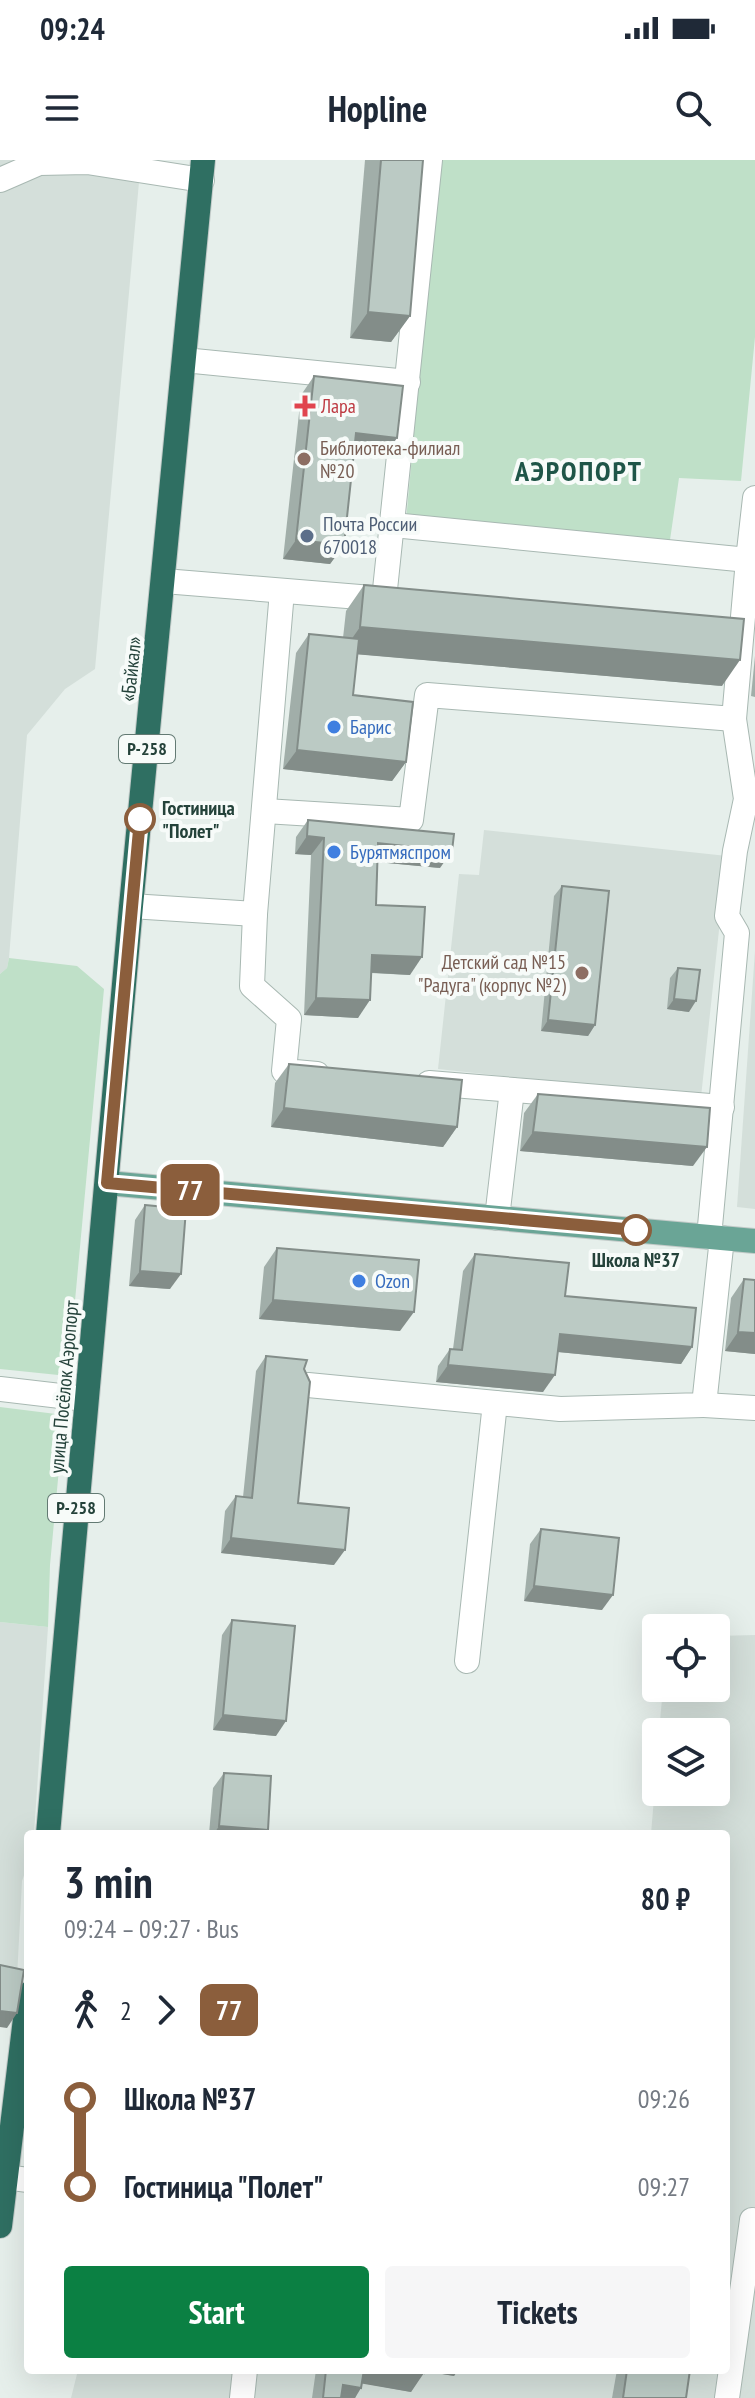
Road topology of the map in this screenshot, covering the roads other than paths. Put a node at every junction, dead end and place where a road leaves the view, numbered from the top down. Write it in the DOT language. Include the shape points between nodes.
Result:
graph roads {
  1 [pos="430,160"];
  2 [pos="202,170"];
  3 [pos="0,180"];
  4 [pos="184,360"];
  5 [pos="408,382"];
  6 [pos="755,498"];
  7 [pos="393,525"];
  8 [pos="748,560"];
  9 [pos="164,581"];
  10 [pos="282,591"];
  11 [pos="734,719"];
  12 [pos="265,811"];
  13 [pos="131,906"];
  14 [pos="255,914"];
  15 [pos="345,1076"];
  16 [pos="405,1081"];
  17 [pos="512,1090"];
  18 [pos="722,1107"];
  19 [pos="107,1183"];
  20 [pos="497,1218"];
  21 [pos="716,1237"];
  22 [pos="755,1241"];
  23 [pos="308,1385"];
  24 [pos="0,1389"];
  25 [pos="86,1399"];
  26 [pos="495,1403"];
  27 [pos="704,1405"];
  28 [pos="755,1408"];
  29 [pos="467,1661"];
  30 [pos="48,1830"];
  31 [pos="24,2061"];
  32 [pos="17,2178"];
  33 [pos="752,2220"];
  34 [pos="0,2226"];
  35 [pos="245,2374"];
  36 [pos="242,2398"];
  37 [pos="727,2398"];
  1 -- 5 [label="street"];
  2 -- 3 [label="street" via="39,163"];
  2 -- 4 [label="highway, «Байкал» / Р-258"];
  4 -- 5 [label="street"];
  4 -- 9 [label="highway, «Байкал» / Р-258"];
  5 -- 7 [label="street"];
  6 -- 8 [label="street"];
  7 -- 8 [label="street"];
  7 -- 10 [label="street" via="384,599"];
  8 -- 11 [label="street"];
  9 -- 10 [label="street"];
  9 -- 13 [label="highway, «Байкал» / Р-258"];
  10 -- 12 [label="street"];
  11 -- 12 [label="street" via="427,695 411,820"];
  11 -- 18 [label="street" via="746,799 727,916 737,933"];
  12 -- 14 [label="street"];
  13 -- 14 [label="street"];
  13 -- 19 [label="highway, «Байкал» / Р-258"];
  14 -- 15 [label="street" via="252,986 289,1019 284,1071"];
  16 -- 17 [label="street"];
  17 -- 18 [label="street"];
  17 -- 20 [label="street"];
  18 -- 21 [label="street"];
  19 -- 20 [label="main road"];
  19 -- 25 [label="highway, улица Посёлок Аэропорт / Р-258"];
  20 -- 21 [label="main road"];
  21 -- 22 [label="main road"];
  21 -- 27 [label="street"];
  23 -- 26 [label="street"];
  24 -- 25 [label="street"];
  25 -- 30 [label="highway, улица Посёлок Аэропорт / Р-258"];
  26 -- 27 [label="street" via="560,1409"];
  26 -- 29 [label="street"];
  27 -- 28 [label="street"];
  31 -- 32 [label="highway"];
  32 -- 34 [label="highway"];
  33 -- 37 [label="street"];
  35 -- 36 [label="street"];
}
